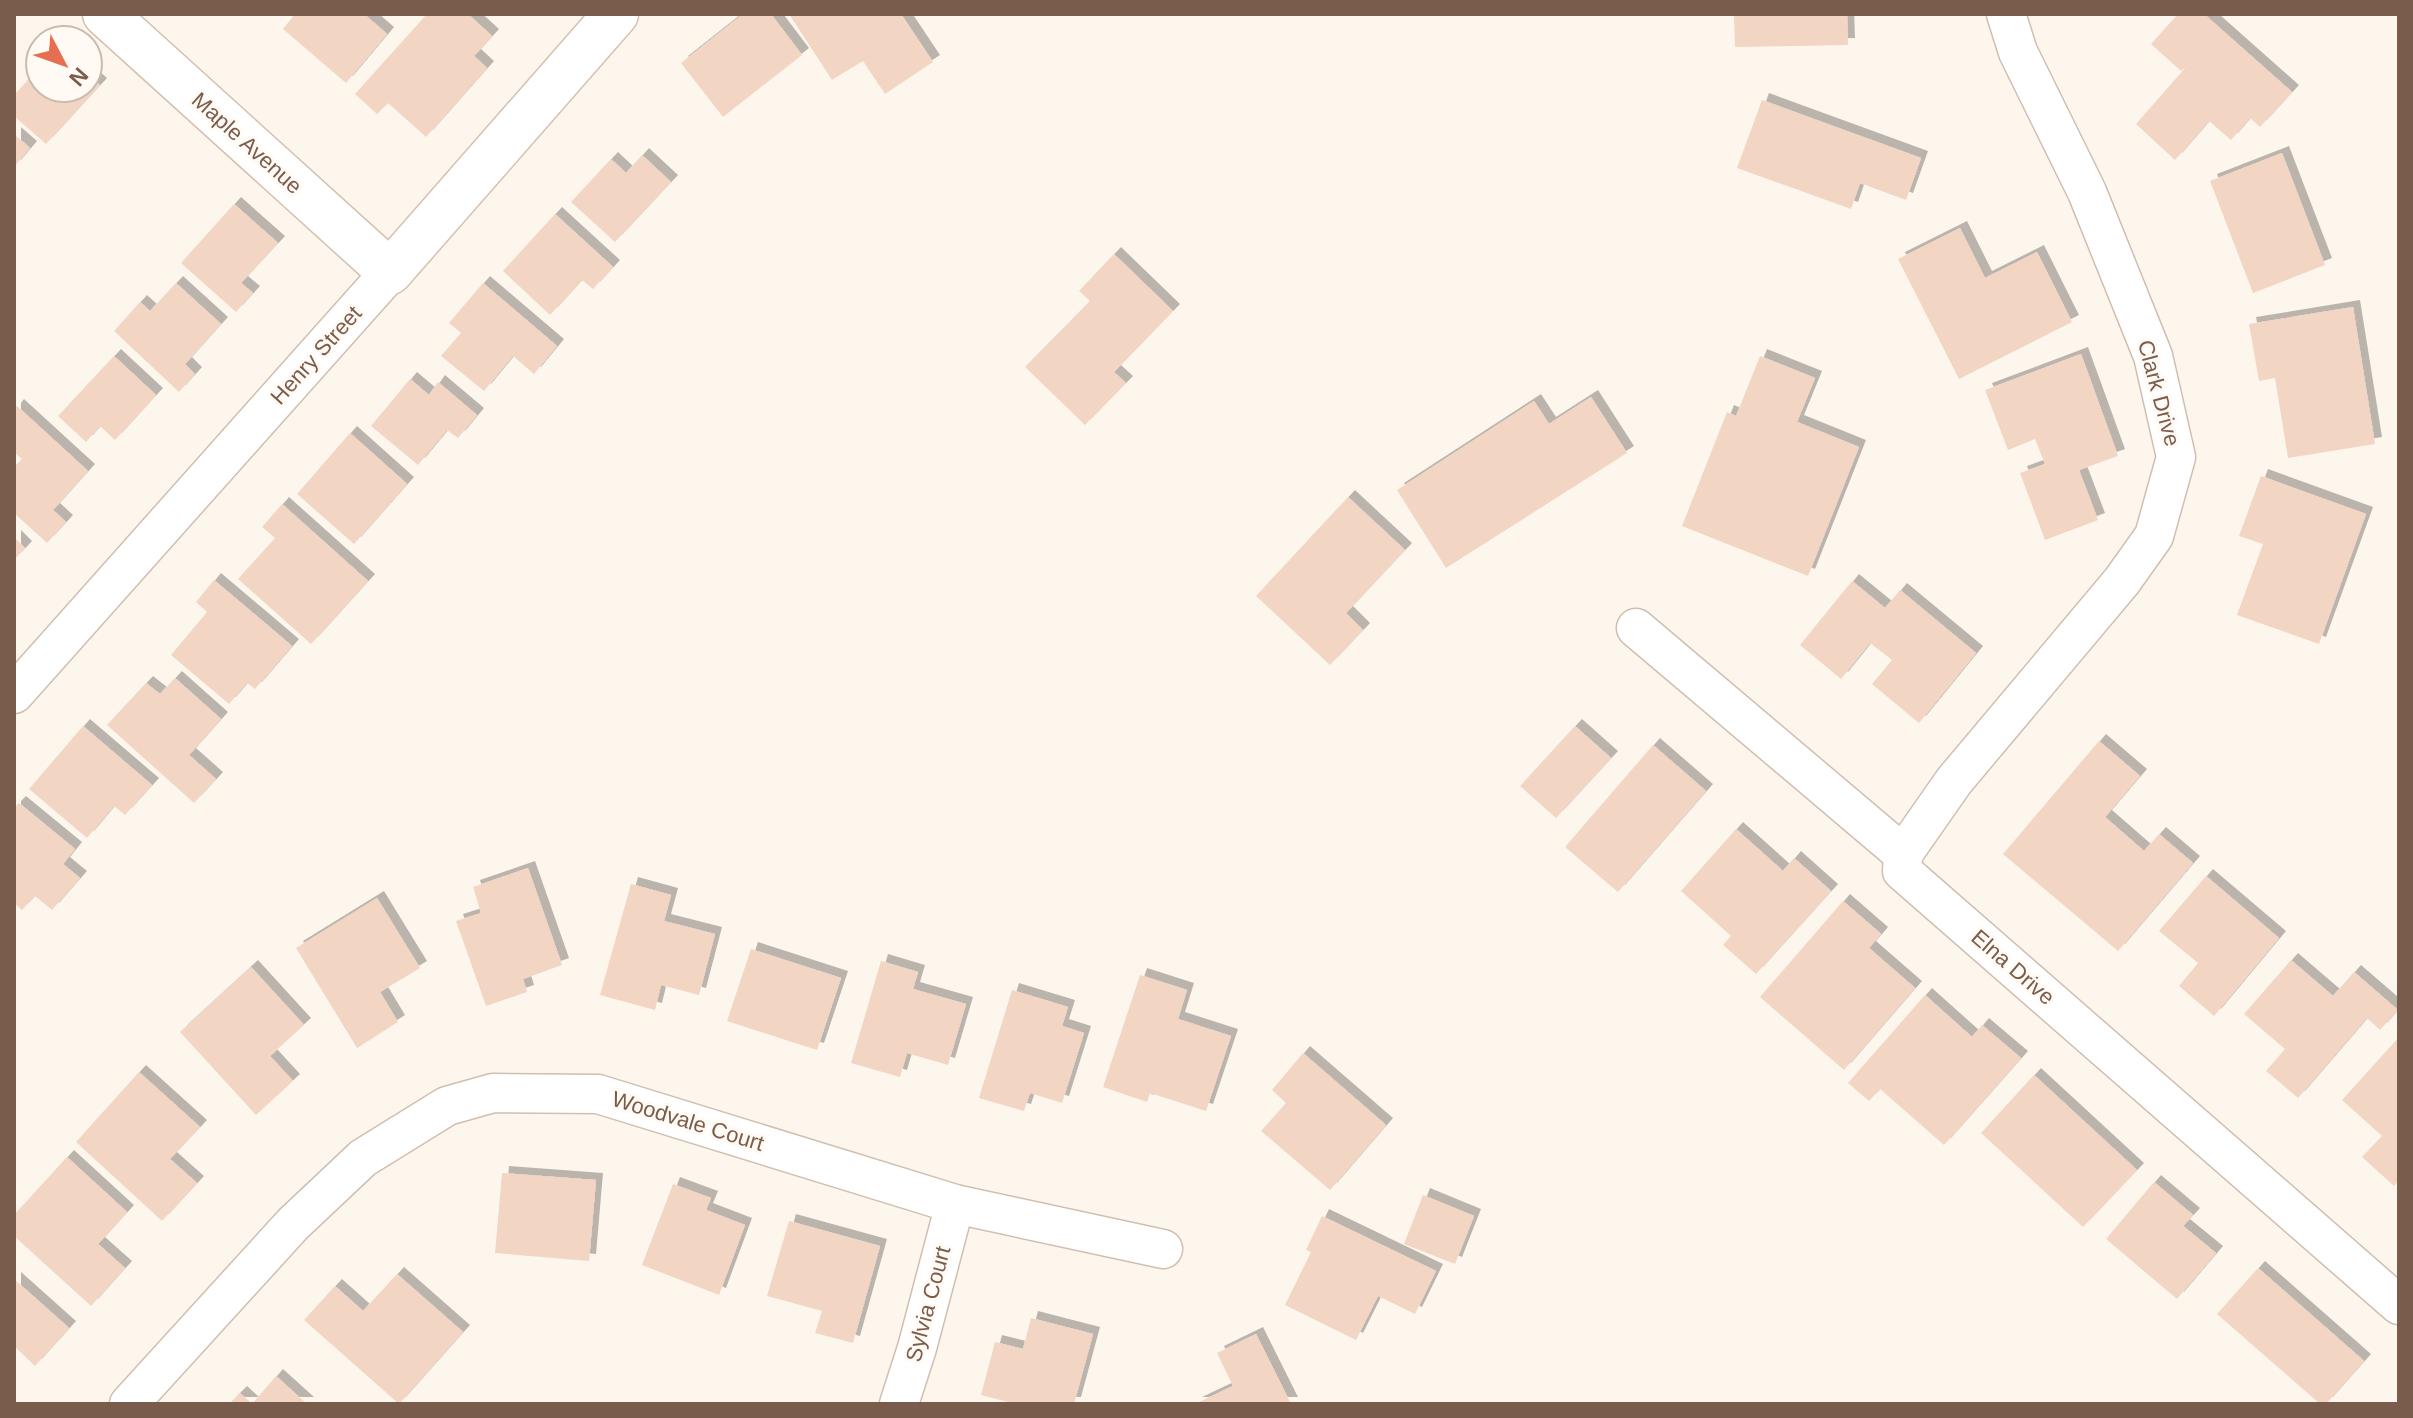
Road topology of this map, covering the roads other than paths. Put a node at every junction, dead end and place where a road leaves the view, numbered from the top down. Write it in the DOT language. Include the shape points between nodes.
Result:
graph roads {
  1 [pos="105,14"];
  2 [pos="616,14"];
  3 [pos="2006,14"];
  4 [pos="390,272"];
  5 [pos="1636,628"];
  6 [pos="14,694"];
  7 [pos="1903,854"];
  8 [pos="955,1204"];
  9 [pos="1163,1249"];
  10 [pos="2399,1305"];
  11 [pos="129,1404"];
  12 [pos="899,1404"];
  1 -- 4 [label="street, Maple Avenue"];
  2 -- 4 [label="street, Henry Street"];
  3 -- 7 [label="street, Clark Drive" via="2018,52 2087,192 2153,356 2176,457 2154,536 1954,781"];
  4 -- 6 [label="street, Henry Street"];
  5 -- 7 [label="street, Elna Drive"];
  7 -- 10 [label="street, Elna Drive" via="1902,871"];
  8 -- 9 [label="street, Woodvale Court"];
  8 -- 11 [label="street, Woodvale Court" via="598,1094 493,1093 447,1106 363,1158 293,1224"];
  8 -- 12 [label="street, Sylvia Court"];
}
